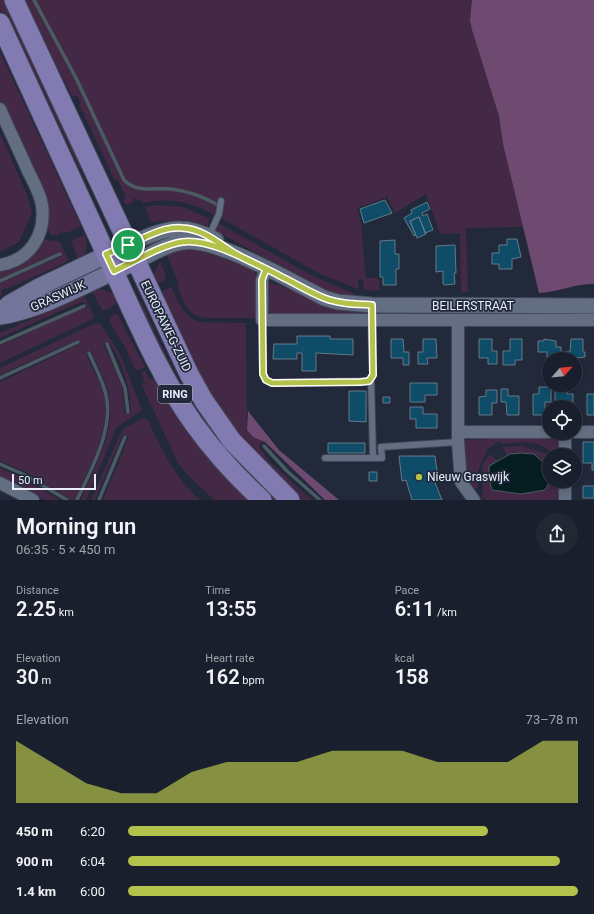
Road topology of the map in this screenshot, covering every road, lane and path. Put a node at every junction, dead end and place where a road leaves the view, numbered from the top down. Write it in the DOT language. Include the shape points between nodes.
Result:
graph roads {
  1 [pos="14,0"];
  2 [pos="0,23"];
  3 [pos="0,109"];
  4 [pos="221,201"];
  5 [pos="209,236"];
  6 [pos="131,254"];
  7 [pos="236,254"];
  8 [pos="110,262"];
  9 [pos="0,265"];
  10 [pos="266,269"];
  11 [pos="594,306"];
  12 [pos="0,312"];
  13 [pos="372,312"];
  14 [pos="573,313"];
  15 [pos="0,316"];
  16 [pos="262,320"];
  17 [pos="458,320"];
  18 [pos="594,320"];
  19 [pos="371,378"];
  20 [pos="542,432"];
  21 [pos="582,432"];
  22 [pos="594,432"];
  23 [pos="458,437"];
  24 [pos="325,458"];
  25 [pos="373,458"];
  26 [pos="0,483"];
  27 [pos="565,488"];
  28 [pos="28,499"];
  29 [pos="262,500"];
  30 [pos="290,500"];
  31 [pos="474,500"];
  32 [pos="566,500"];
  1 -- 6 [label="main road, EUROPAWEG-ZUID / RING"];
  2 -- 8 [label="main road, EUROPAWEG-ZUID / RING"];
  3 -- 9 [label="street" via="38,192 43,216 35,244 16,261"];
  4 -- 5 [label="lane" via="219,214"];
  5 -- 6 [label="street, BEILERSTRAAT" via="192,229 176,228 160,232"];
  5 -- 7 [label="street, BEILERSTRAAT"];
  6 -- 7 [label="street, BEILERSTRAAT" via="189,241"];
  6 -- 8 [label="main road"];
  6 -- 30 [label="main road, EUROPAWEG-ZUID / RING" via="204,401 232,441"];
  7 -- 10 [label="street, BEILERSTRAAT"];
  8 -- 12 [label="main road, GRASWIJK" via="39,288 9,304"];
  8 -- 15 [label="main road, GRASWIJK" via="39,305"];
  8 -- 29 [label="main road, EUROPAWEG-ZUID / RING" via="159,364 193,423 228,466"];
  10 -- 13 [label="street, BEILERSTRAAT" via="324,298"];
  10 -- 16 [label="street" via="262,280"];
  11 -- 14 [label="street, BEILERSTRAAT"];
  13 -- 14 [label="street, BEILERSTRAAT"];
  13 -- 16 [label="street, BEILERSTRAAT"];
  13 -- 17 [label="street, BEILERSTRAAT"];
  13 -- 19 [label="lane"];
  14 -- 17 [label="street, BEILERSTRAAT"];
  14 -- 18 [label="street, BEILERSTRAAT"];
  16 -- 19 [label="lane" via="263,374 266,380 272,383 361,382 369,381"];
  17 -- 23 [label="street"];
  19 -- 25 [label="lane"];
  20 -- 23 [label="street"];
  21 -- 22 [label="street"];
  23 -- 25 [label="lane" via="382,447 382,458"];
  23 -- 31 [label="street" via="461,482"];
  24 -- 25 [label="lane"];
  26 -- 28 [label="street"];
  27 -- 32 [label="street"];
}
